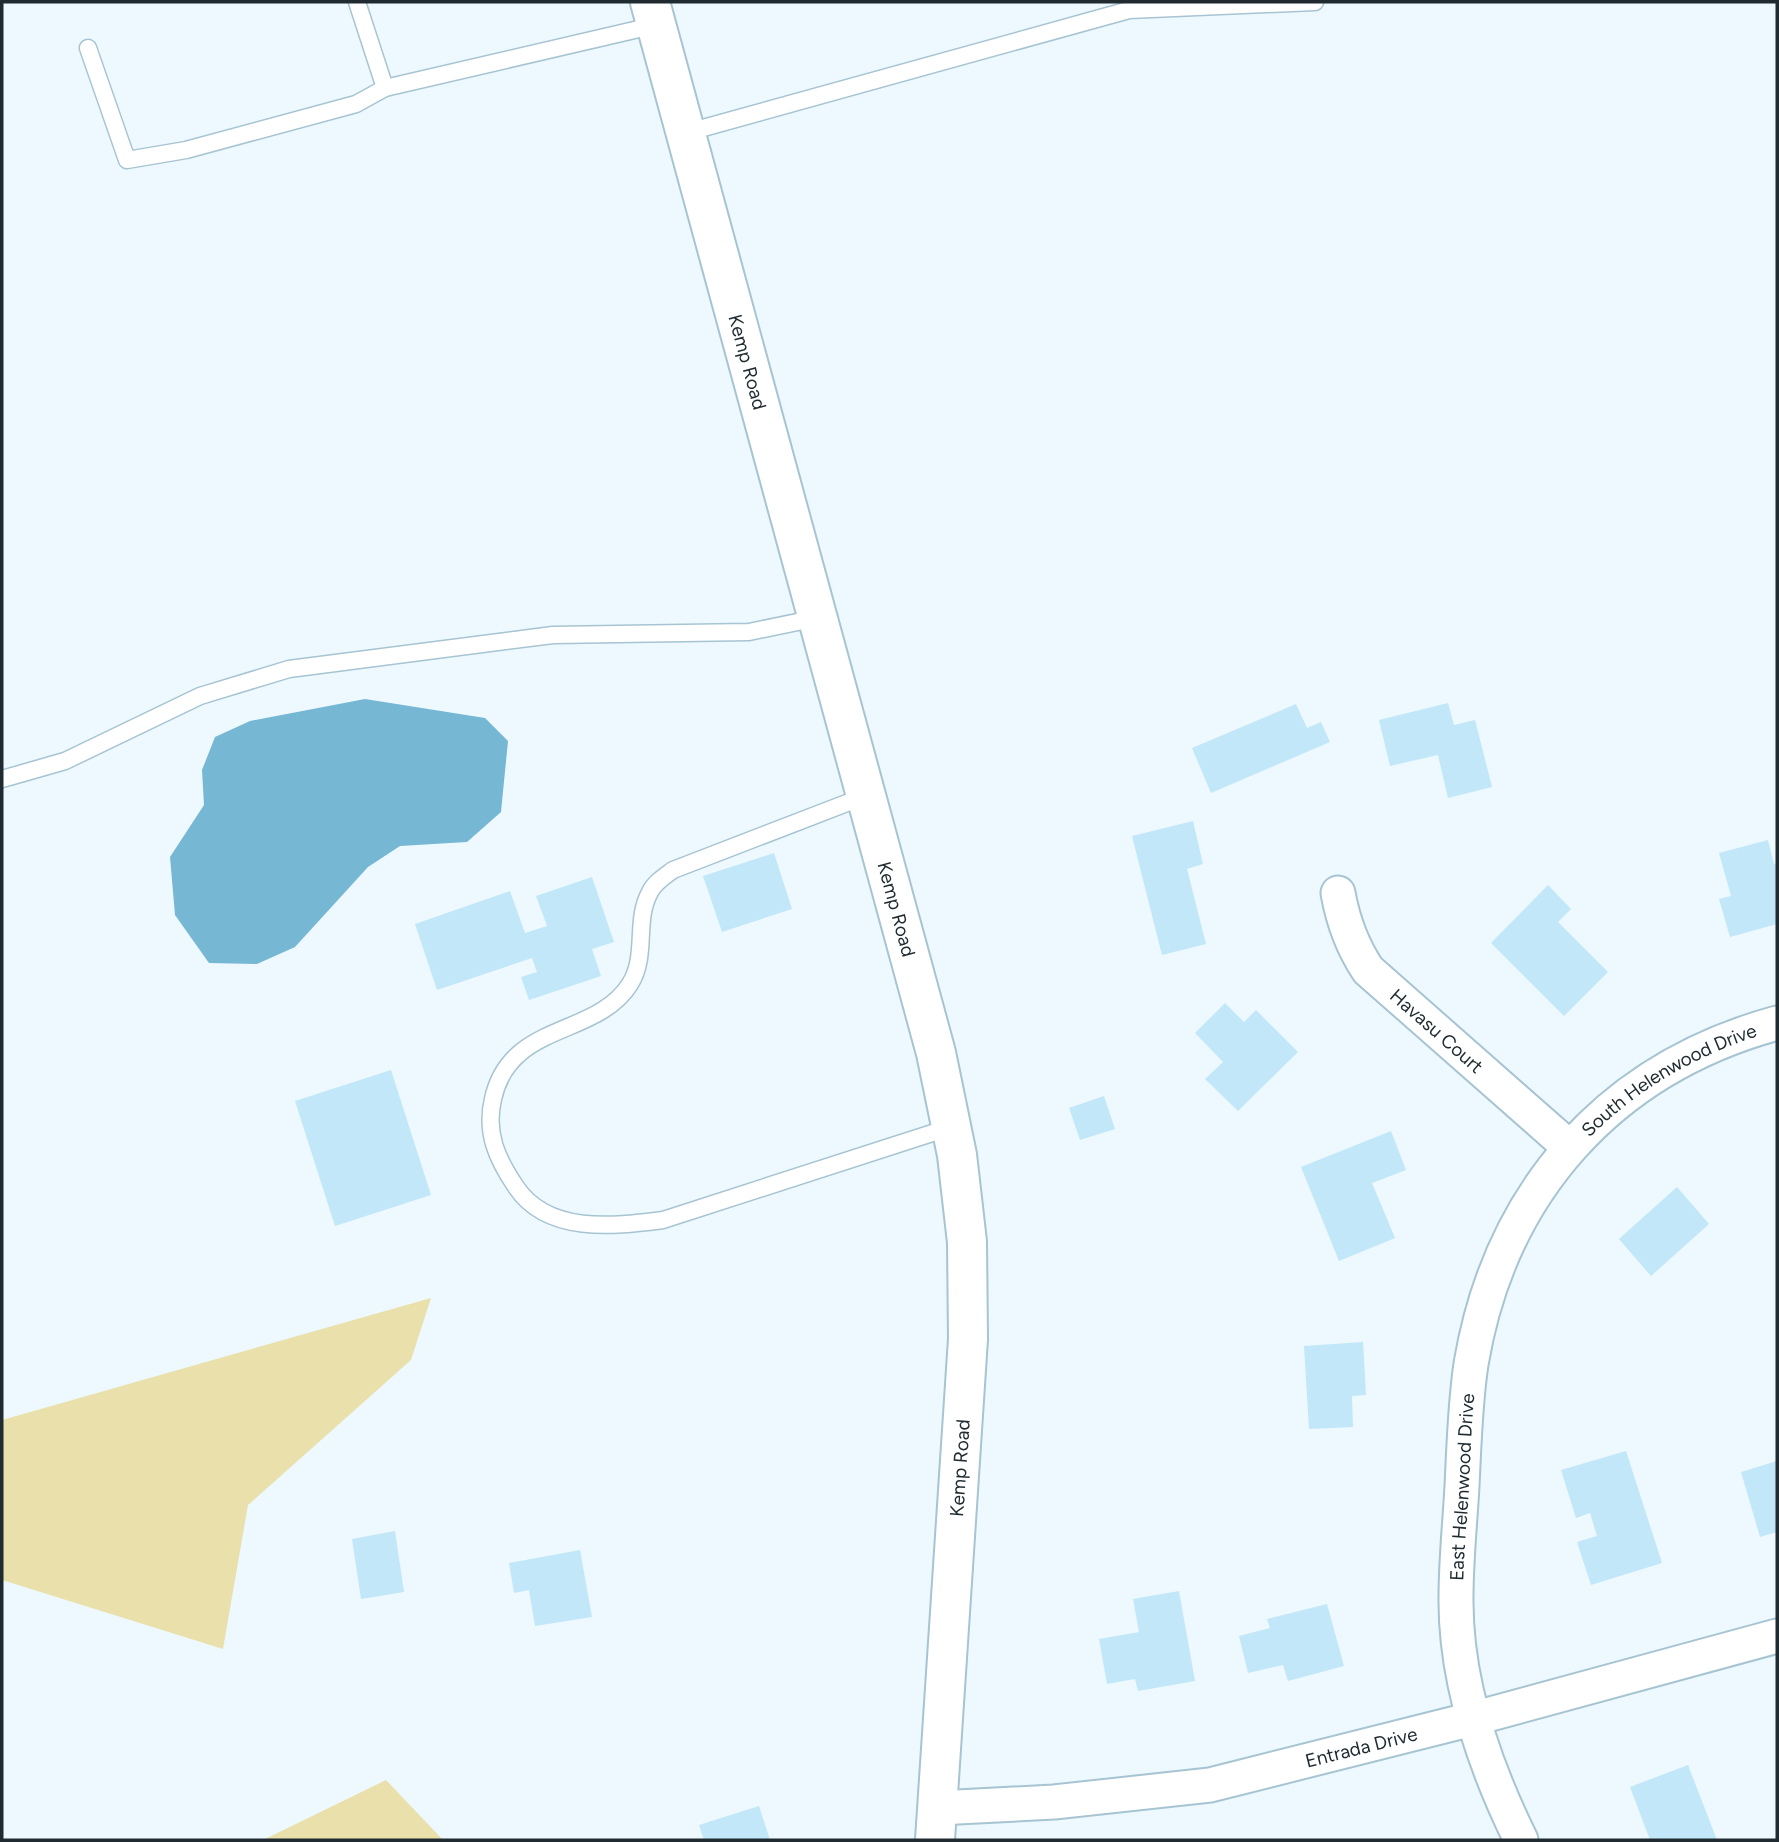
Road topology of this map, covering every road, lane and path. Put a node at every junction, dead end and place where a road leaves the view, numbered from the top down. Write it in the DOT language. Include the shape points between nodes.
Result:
graph roads {
  1 [pos="357,2"];
  2 [pos="1315,2"];
  3 [pos="653,13"];
  4 [pos="88,48"];
  5 [pos="385,88"];
  6 [pos="685,133"];
  7 [pos="817,618"];
  8 [pos="2,779"];
  9 [pos="866,796"];
  10 [pos="1338,893"];
  11 [pos="1777,1023"];
  12 [pos="951,1127"];
  13 [pos="1569,1147"];
  14 [pos="1777,1636"];
  15 [pos="1472,1719"];
  16 [pos="937,1824"];
  17 [pos="1521,1840"];
  1 -- 5 [label="lane"];
  2 -- 6 [label="lane" via="1129,9"];
  3 -- 5 [label="lane"];
  3 -- 6 [label="main road, Kemp Road"];
  4 -- 5 [label="lane" via="127,160 186,150 356,104"];
  6 -- 7 [label="main road, Kemp Road"];
  7 -- 8 [label="lane" via="750,632 553,635 289,669 200,696 65,761"];
  7 -- 9 [label="main road, Kemp Road"];
  9 -- 12 [label="main road, Kemp Road" via="936,1053"];
  9 -- 12 [label="lane" via="673,870 650,890 642,912 642,951 630,984 609,1007 526,1047 498,1076 489,1118 496,1158 519,1192 543,1214 619,1225 663,1220"];
  10 -- 13 [label="street, Havasu Court" via="1357,954 1368,970"];
  11 -- 13 [label="street, South Helenwood Drive" via="1701,1049 1652,1076"];
  12 -- 16 [label="main road, Kemp Road" via="967,1242 968,1339"];
  13 -- 15 [label="street, East Helenwood Drive" via="1508,1239 1486,1300 1472,1363 1456,1599 1461,1663"];
  14 -- 15 [label="street, Entrada Drive"];
  15 -- 16 [label="street, Entrada Drive" via="1210,1785 1054,1801"];
  15 -- 17 [label="street, East Helenwood Drive" via="1495,1788"];
}
